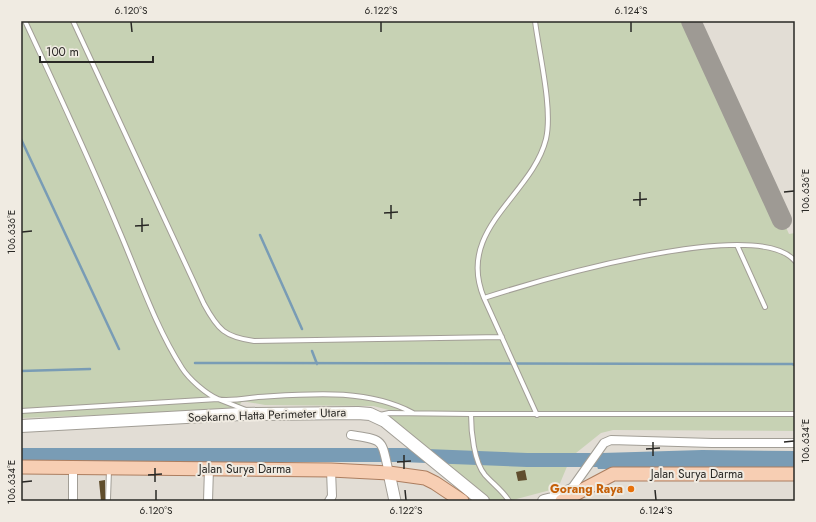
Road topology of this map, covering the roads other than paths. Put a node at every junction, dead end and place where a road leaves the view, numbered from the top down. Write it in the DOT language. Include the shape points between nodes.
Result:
graph roads {
  1 [pos="25,21"];
  2 [pos="73,21"];
  3 [pos="535,21"];
  4 [pos="737,245"];
  5 [pos="795,261"];
  6 [pos="484,298"];
  7 [pos="765,307"];
  8 [pos="502,338"];
  9 [pos="218,399"];
  10 [pos="21,411"];
  11 [pos="413,413"];
  12 [pos="253,414"];
  13 [pos="471,414"];
  14 [pos="537,414"];
  15 [pos="795,414"];
  16 [pos="378,417"];
  17 [pos="21,426"];
  18 [pos="351,435"];
  19 [pos="795,443"];
  20 [pos="21,467"];
  21 [pos="73,467"];
  22 [pos="108,468"];
  23 [pos="210,468"];
  24 [pos="388,468"];
  25 [pos="331,470"];
  26 [pos="795,474"];
  27 [pos="601,481"];
  28 [pos="795,481"];
  29 [pos="570,491"];
  30 [pos="108,499"];
  31 [pos="73,501"];
  32 [pos="208,501"];
  33 [pos="330,501"];
  34 [pos="395,501"];
  35 [pos="462,501"];
  36 [pos="483,501"];
  37 [pos="509,501"];
  38 [pos="544,501"];
  39 [pos="562,501"];
  1 -- 9 [label="lane" via="172,350 195,383"];
  2 -- 8 [label="lane" via="204,304 220,329 239,339 254,342"];
  3 -- 6 [label="lane" via="547,105 546,138 541,152 489,229 481,250 477,274"];
  4 -- 5 [label="lane" via="774,248 785,252"];
  4 -- 6 [label="lane" via="698,246 618,262"];
  4 -- 7 [label="lane"];
  6 -- 8 [label="lane"];
  8 -- 14 [label="lane"];
  9 -- 10 [label="lane"];
  9 -- 11 [label="lane" via="313,394 353,396 382,400"];
  9 -- 12 [label="lane"];
  11 -- 13 [label="lane"];
  11 -- 16 [label="lane" via="389,412"];
  12 -- 16 [label="main road, Soekarno Hatta Perimeter Utara" via="358,413"];
  12 -- 17 [label="main road, Soekarno Hatta Perimeter Utara"];
  13 -- 14 [label="lane"];
  13 -- 37 [label="lane" via="472,438 479,465"];
  14 -- 15 [label="lane"];
  16 -- 36 [label="main road, Soekarno Hatta Perimeter Utara"];
  18 -- 24 [label="street" via="374,438 379,442 384,450"];
  19 -- 29 [label="street" via="618,439 604,443"];
  20 -- 21 [label="main road, Jalan Surya Darma"];
  21 -- 22 [label="main road, Jalan Surya Darma"];
  21 -- 31 [label="street"];
  22 -- 23 [label="main road, Jalan Surya Darma"];
  22 -- 30 [label="lane"];
  23 -- 25 [label="main road, Jalan Surya Darma"];
  23 -- 32 [label="street"];
  24 -- 25 [label="main road, Jalan Surya Darma"];
  24 -- 34 [label="street"];
  24 -- 35 [label="main road, Jalan Surya Darma" via="425,478"];
  25 -- 33 [label="street"];
  26 -- 27 [label="main road, Jalan Surya Darma" via="613,474"];
  27 -- 28 [label="main road, Jalan Surya Darma"];
  27 -- 29 [label="main road" via="588,481"];
  27 -- 39 [label="main road, Jalan Surya Darma"];
  29 -- 38 [label="main road"];
}
